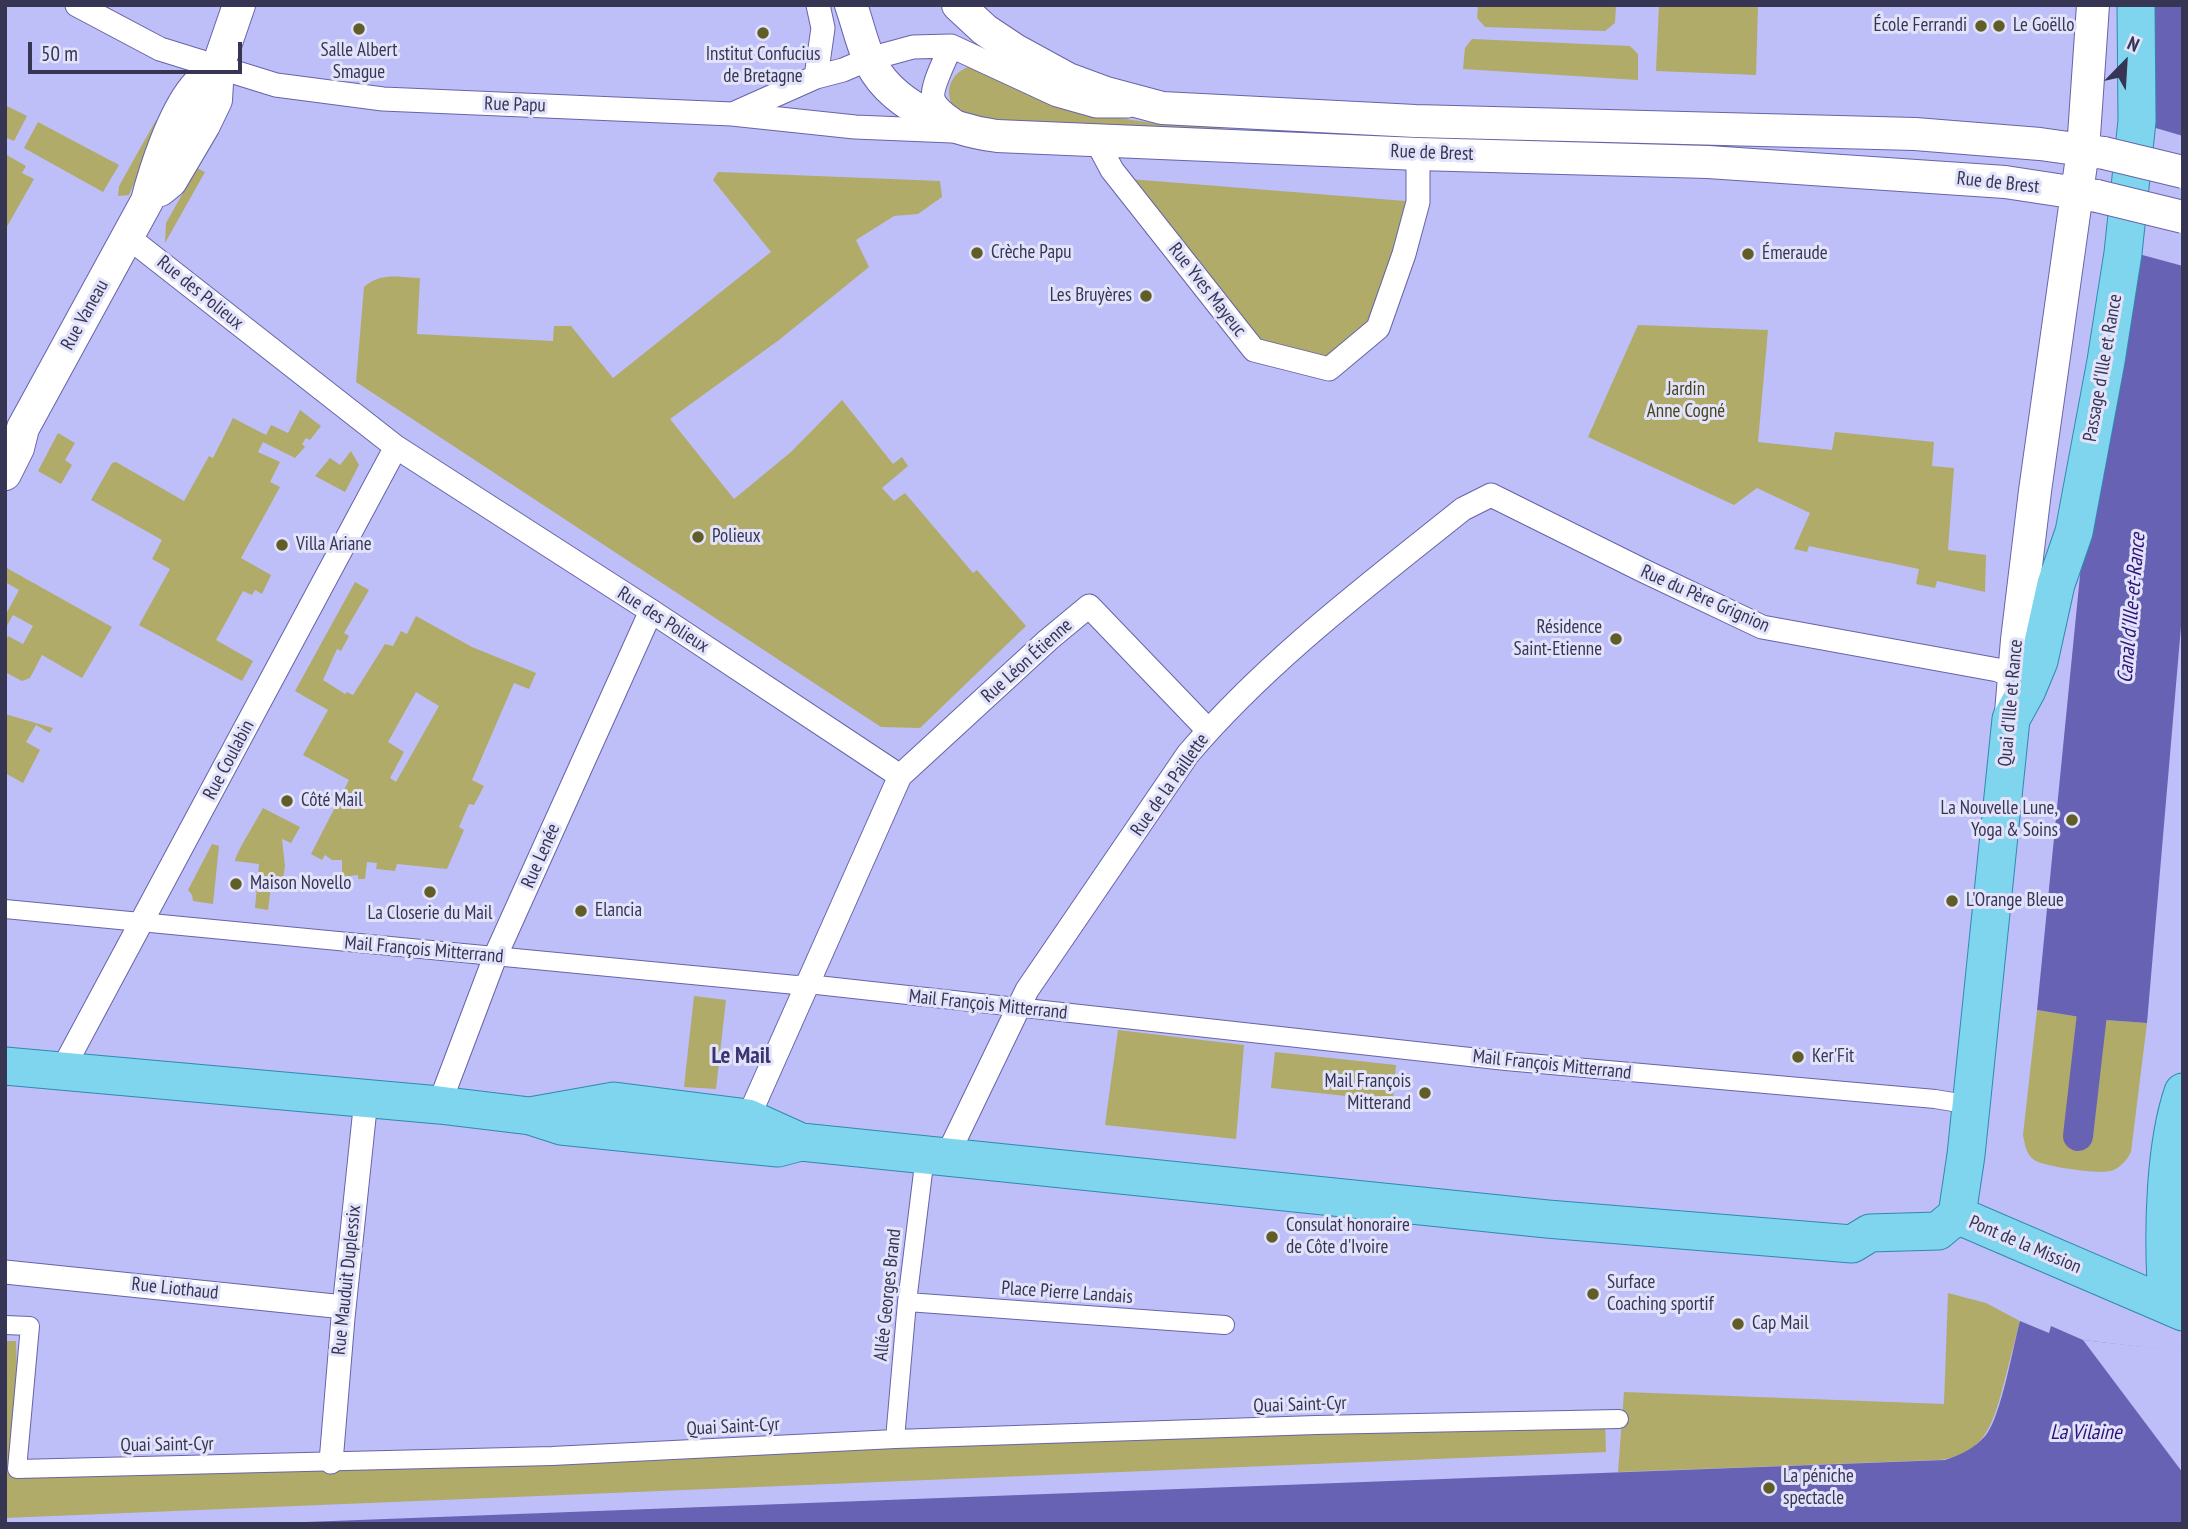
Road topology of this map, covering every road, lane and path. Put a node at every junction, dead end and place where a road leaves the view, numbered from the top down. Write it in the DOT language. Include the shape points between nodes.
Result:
graph roads {
  1 [pos="77,5"];
  2 [pos="239,5"];
  3 [pos="818,5"];
  4 [pos="851,5"];
  5 [pos="958,5"];
  6 [pos="2093,5"];
  7 [pos="2136,5"];
  8 [pos="951,46"];
  9 [pos="869,59"];
  10 [pos="218,66"];
  11 [pos="816,77"];
  12 [pos="1148,105"];
  13 [pos="732,114"];
  14 [pos="969,132"];
  15 [pos="1096,140"];
  16 [pos="2094,151"];
  17 [pos="1418,154"];
  18 [pos="2183,172"];
  19 [pos="2087,194"];
  20 [pos="2183,217"];
  21 [pos="128,237"];
  22 [pos="14,434"];
  23 [pos="396,447"];
  24 [pos="5,474"];
  25 [pos="1492,495"];
  26 [pos="651,611"];
  27 [pos="2015,677"];
  28 [pos="2011,719"];
  29 [pos="1208,730"];
  30 [pos="900,776"];
  31 [pos="5,909"];
  32 [pos="142,923"];
  33 [pos="495,957"];
  34 [pos="808,984"];
  35 [pos="1016,1008"];
  36 [pos="5,1066"];
  37 [pos="61,1072"];
  38 [pos="2183,1091"];
  39 [pos="366,1099"];
  40 [pos="439,1105"];
  41 [pos="1971,1105"];
  42 [pos="530,1116"];
  43 [pos="748,1118"];
  44 [pos="801,1142"];
  45 [pos="936,1157"];
  46 [pos="1957,1215"];
  47 [pos="5,1272"];
  48 [pos="2177,1295"];
  49 [pos="907,1302"];
  50 [pos="344,1307"];
  51 [pos="5,1325"];
  52 [pos="1225,1325"];
  53 [pos="1619,1419"];
  54 [pos="895,1439"];
  55 [pos="331,1462"];
  1 -- 10 [label="street, Rue Papu" via="160,49"];
  2 -- 10 [label="main road, Rue Vaneau"];
  3 -- 11 [label="street" via="823,29"];
  4 -- 9 [label="main road, Rue de Brest"];
  5 -- 12 [label="main road, Rue de Brest" via="985,30 1068,79"];
  6 -- 16 [label="main road, Quai d'Ille et Rance"];
  7 -- 28 [label="main road, Passage d'Ille et Rance" via="2137,121 2106,361 2074,532 2056,584 2039,661"];
  8 -- 9 [label="street" via="912,47"];
  8 -- 12 [label="street" via="1057,95 1096,107"];
  8 -- 14 [label="street" via="933,100"];
  9 -- 11 [label="street"];
  9 -- 14 [label="main road, Rue de Brest" via="908,103"];
  10 -- 13 [label="street, Rue Papu" via="276,85 383,99"];
  10 -- 21 [label="main road, Rue Vaneau" via="216,100 204,125 171,181 147,201"];
  11 -- 13 [label="street"];
  12 -- 16 [label="main road, Rue de Brest" via="1390,120 1915,135"];
  13 -- 14 [label="street, Rue Papu" via="855,127"];
  14 -- 15 [label="main road, Rue de Brest"];
  15 -- 17 [label="main road, Rue de Brest"];
  15 -- 17 [label="street, Rue Yves Mayeuc" via="1112,170 1254,350 1329,369 1378,328 1418,202"];
  16 -- 18 [label="main road, Rue de Brest, bridge"];
  16 -- 19 [label="main road, Quai d'Ille et Rance"];
  17 -- 19 [label="main road, Rue de Brest" via="1734,163 2005,182"];
  19 -- 20 [label="main road, Rue de Brest, bridge"];
  19 -- 27 [label="main road, Quai d'Ille et Rance" via="2035,491"];
  21 -- 22 [label="main road, Rue Vaneau"];
  21 -- 23 [label="street, Rue des Polieux"];
  22 -- 24 [label="main road, Rue Vaneau" via="18,448"];
  23 -- 26 [label="street, Rue des Polieux"];
  23 -- 32 [label="street, Rue Coulabin"];
  25 -- 27 [label="street, Rue du Père Grignion" via="1762,627 1998,670"];
  25 -- 29 [label="street, Rue de la Paillette" via="1463,509 1309,634"];
  26 -- 30 [label="street, Rue des Polieux"];
  26 -- 33 [label="street, Rue Lenée"];
  27 -- 28 [label="main road, Quai d'Ille et Rance"];
  28 -- 41 [label="main road, Quai d'Ille et Rance"];
  29 -- 30 [label="street, Rue Léon Étienne" via="1089,606"];
  29 -- 35 [label="street, Rue de la Paillette"];
  30 -- 34 [label="street"];
  31 -- 32 [label="street, Mail François Mitterrand"];
  32 -- 33 [label="street, Mail François Mitterrand"];
  32 -- 37 [label="street, Rue Coulabin"];
  33 -- 34 [label="street, Mail François Mitterrand"];
  33 -- 40 [label="street, Rue Lenée"];
  34 -- 35 [label="street, Mail François Mitterrand"];
  34 -- 43 [label="street"];
  35 -- 41 [label="street, Mail François Mitterrand"];
  35 -- 45 [label="street, Rue de la Paillette"];
  36 -- 37 [label="main road"];
  37 -- 39 [label="main road"];
  38 -- 48 [label="main road" via="2175,1113 2166,1205"];
  39 -- 40 [label="main road"];
  39 -- 50 [label="street, Rue Mauduit Duplessix"];
  40 -- 42 [label="main road"];
  41 -- 46 [label="main road, Quai d'Ille et Rance"];
  42 -- 43 [label="main road" via="614,1101"];
  42 -- 44 [label="main road" via="561,1126 719,1143 778,1148"];
  43 -- 44 [label="main road"];
  44 -- 45 [label="main road"];
  45 -- 46 [label="main road" via="1852,1244 1870,1233 1938,1231"];
  45 -- 49 [label="street, Allée Georges Brand"];
  46 -- 48 [label="main road, Pont de la Mission" via="2017,1217"];
  47 -- 50 [label="street, Rue Liothaud"];
  49 -- 52 [label="street, Place Pierre Landais"];
  49 -- 54 [label="street, Allée Georges Brand"];
  50 -- 55 [label="street, Rue Mauduit Duplessix"];
  51 -- 55 [label="street, Quai Saint-Cyr" via="30,1326 18,1469"];
  53 -- 54 [label="street, Quai Saint-Cyr"];
  54 -- 55 [label="street, Quai Saint-Cyr" via="599,1455"];
}
